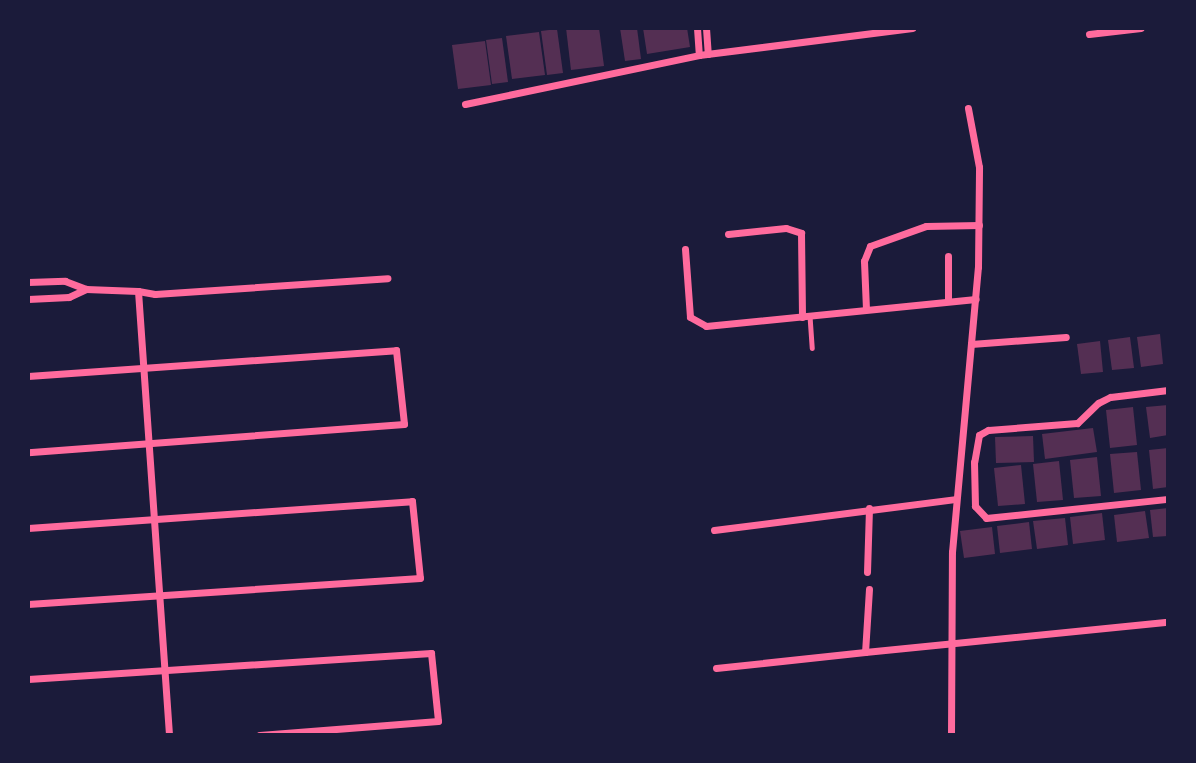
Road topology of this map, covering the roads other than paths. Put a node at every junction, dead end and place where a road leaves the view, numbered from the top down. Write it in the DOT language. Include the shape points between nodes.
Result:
graph roads {
  1 [pos="697,28"];
  2 [pos="706,28"];
  3 [pos="912,28"];
  4 [pos="1141,28"];
  5 [pos="1089,34"];
  6 [pos="708,54"];
  7 [pos="699,55"];
  8 [pos="465,104"];
  9 [pos="968,108"];
  10 [pos="979,225"];
  11 [pos="728,234"];
  12 [pos="685,248"];
  13 [pos="948,256"];
  14 [pos="387,278"];
  15 [pos="28,282"];
  16 [pos="86,289"];
  17 [pos="138,291"];
  18 [pos="28,299"];
  19 [pos="976,299"];
  20 [pos="948,301"];
  21 [pos="866,309"];
  22 [pos="810,316"];
  23 [pos="802,317"];
  24 [pos="1066,337"];
  25 [pos="971,344"];
  26 [pos="812,348"];
  27 [pos="144,369"];
  28 [pos="28,376"];
  29 [pos="1168,390"];
  30 [pos="147,443"];
  31 [pos="28,452"];
  32 [pos="955,499"];
  33 [pos="1168,499"];
  34 [pos="869,508"];
  35 [pos="153,520"];
  36 [pos="28,528"];
  37 [pos="714,530"];
  38 [pos="867,572"];
  39 [pos="869,589"];
  40 [pos="159,595"];
  41 [pos="28,604"];
  42 [pos="1168,622"];
  43 [pos="950,642"];
  44 [pos="864,652"];
  45 [pos="716,668"];
  46 [pos="164,671"];
  47 [pos="28,679"];
  48 [pos="169,735"];
  49 [pos="260,735"];
  50 [pos="951,735"];
  1 -- 7 [label="street"];
  2 -- 6 [label="street"];
  3 -- 6 [label="street"];
  4 -- 5 [label="street"];
  6 -- 7 [label="street"];
  7 -- 8 [label="street"];
  9 -- 10 [label="street" via="979,167"];
  10 -- 19 [label="street"];
  10 -- 21 [label="street" via="926,226 870,246 864,261"];
  11 -- 23 [label="street" via="786,228 801,233"];
  12 -- 23 [label="street" via="688,309 694,323 706,326"];
  13 -- 20 [label="street"];
  14 -- 17 [label="street" via="155,294"];
  15 -- 16 [label="street" via="65,281"];
  16 -- 17 [label="street"];
  16 -- 18 [label="street" via="69,297"];
  17 -- 27 [label="street"];
  19 -- 20 [label="street"];
  19 -- 25 [label="street"];
  20 -- 21 [label="street"];
  21 -- 22 [label="street"];
  22 -- 23 [label="street"];
  22 -- 26 [label="lane"];
  24 -- 25 [label="street"];
  25 -- 32 [label="street"];
  27 -- 28 [label="street"];
  27 -- 30 [label="street"];
  27 -- 30 [label="street" via="396,350 404,424"];
  29 -- 33 [label="street" via="1111,397 1097,403 1077,423 988,430 979,435 975,445 974,489 978,513 986,518"];
  30 -- 31 [label="street"];
  30 -- 35 [label="street"];
  32 -- 34 [label="street"];
  32 -- 43 [label="street"];
  34 -- 37 [label="street"];
  34 -- 38 [label="street"];
  35 -- 36 [label="street"];
  35 -- 40 [label="street"];
  35 -- 40 [label="street" via="412,500 420,579"];
  39 -- 44 [label="street"];
  40 -- 41 [label="street"];
  40 -- 46 [label="street"];
  42 -- 43 [label="street"];
  43 -- 44 [label="street"];
  43 -- 50 [label="street"];
  44 -- 45 [label="street"];
  46 -- 47 [label="street"];
  46 -- 48 [label="street"];
  46 -- 49 [label="street" via="431,653 438,722"];
}
